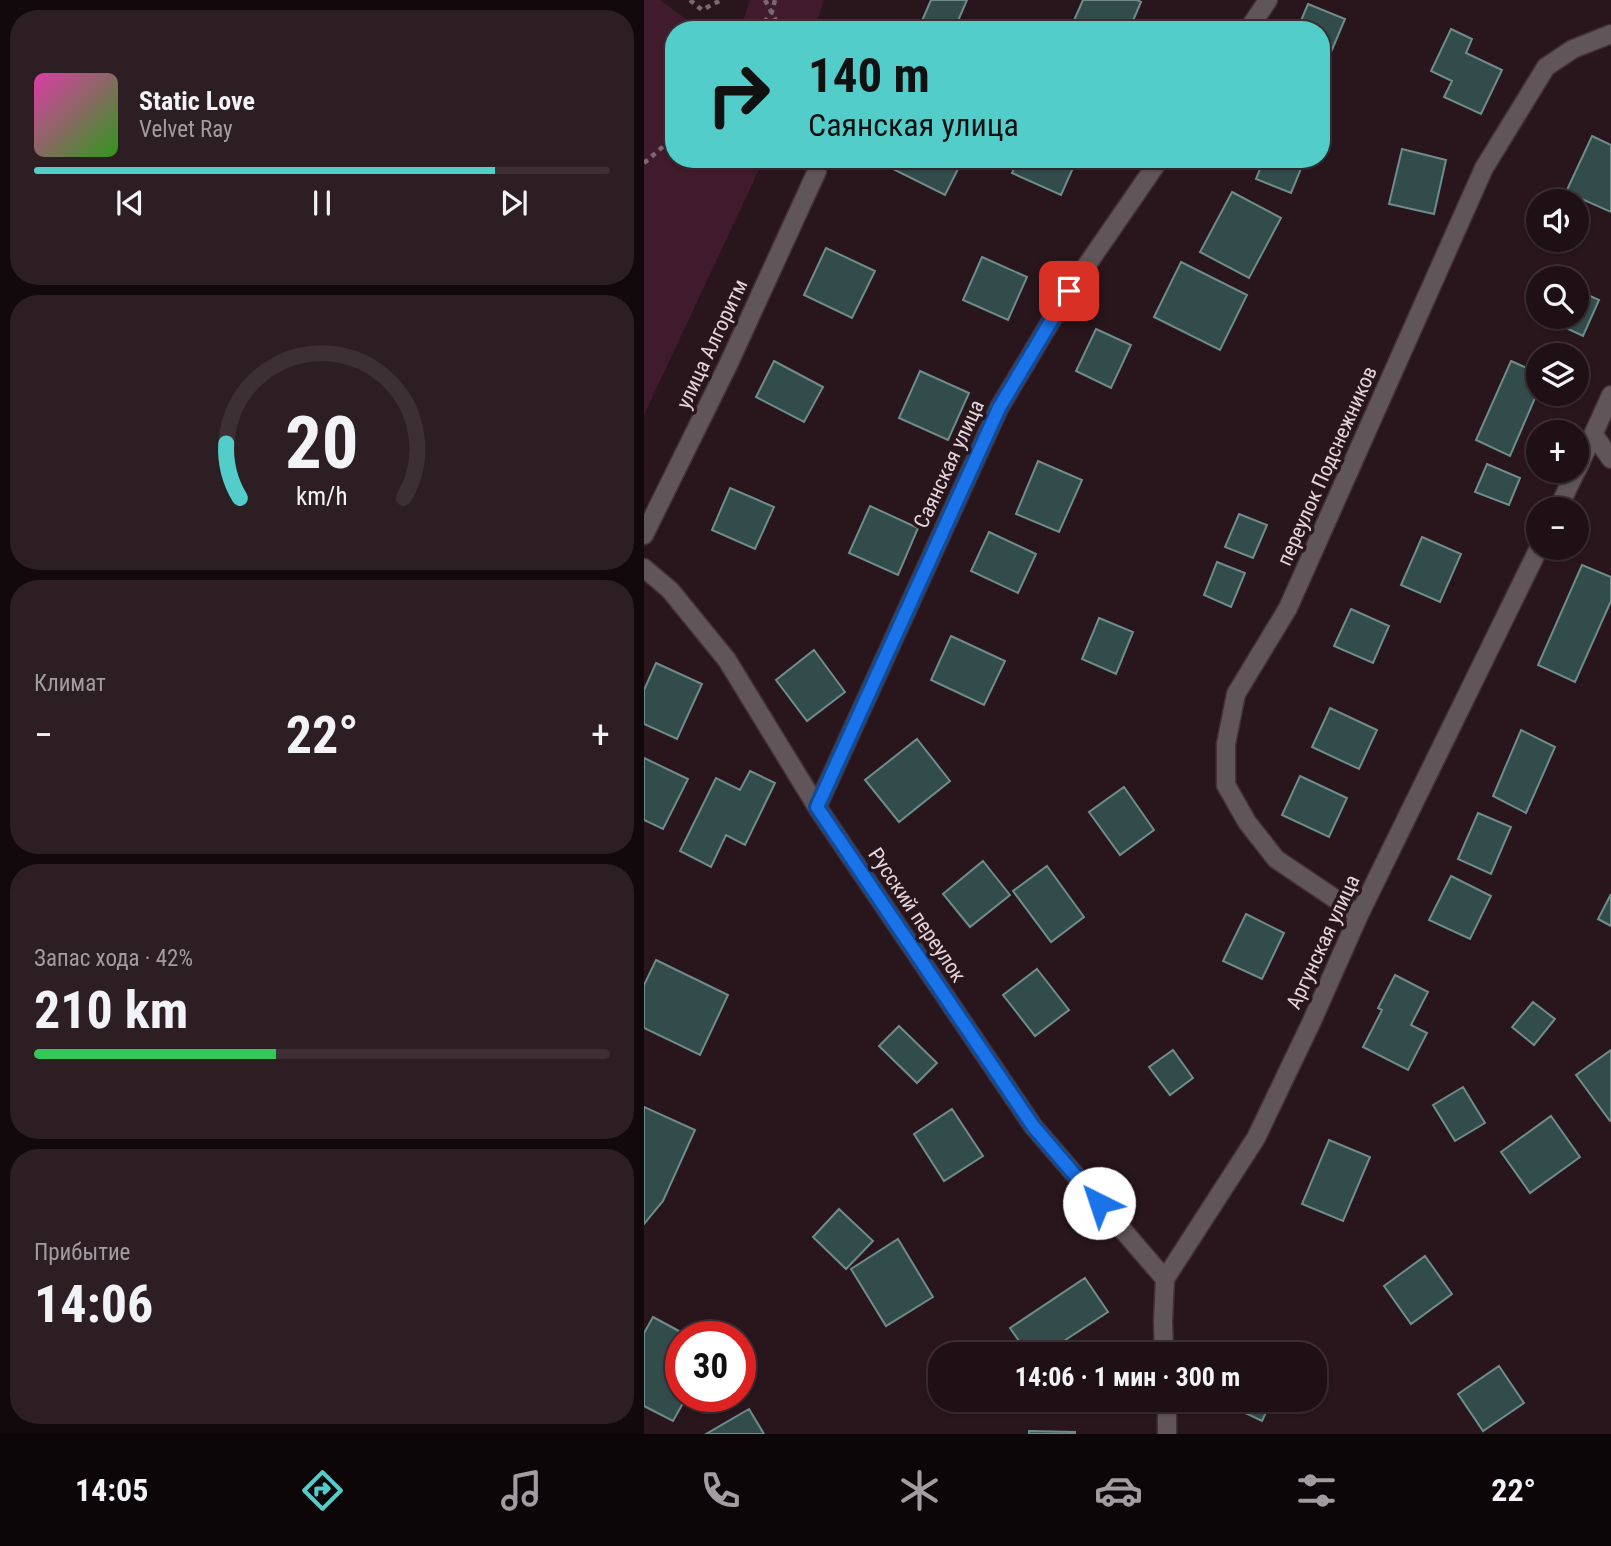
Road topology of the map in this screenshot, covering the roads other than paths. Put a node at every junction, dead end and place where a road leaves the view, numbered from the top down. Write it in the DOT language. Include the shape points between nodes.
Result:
graph roads {
  1 [pos="1268,0"];
  2 [pos="1254,21"];
  3 [pos="1611,34"];
  4 [pos="1154,168"];
  5 [pos="817,171"];
  6 [pos="1611,395"];
  7 [pos="1594,435"];
  8 [pos="1589,445"];
  9 [pos="1611,459"];
  10 [pos="644,535"];
  11 [pos="1533,560"];
  12 [pos="644,568"];
  13 [pos="817,807"];
  14 [pos="1359,915"];
  15 [pos="1165,1279"];
  16 [pos="1164,1342"];
  17 [pos="1167,1412"];
  18 [pos="1167,1434"];
  1 -- 2 [label="street"];
  3 -- 14 [label="street, переулок Подснежников" via="1546,66 1484,168 1288,608 1236,694 1226,744 1226,785 1276,859"];
  4 -- 13 [label="street, Саянская улица" via="1069,291 999,408"];
  5 -- 10 [label="street, улица Алгоритм"];
  6 -- 7 [label="street"];
  7 -- 8 [label="street"];
  7 -- 9 [label="street"];
  11 -- 14 [label="street, Аргунская улица"];
  12 -- 13 [label="street, Русский переулок" via="670,590 727,660"];
  13 -- 15 [label="street, Русский переулок" via="1033,1126"];
  14 -- 15 [label="street, Аргунская улица" via="1256,1138"];
  15 -- 16 [label="street"];
  17 -- 18 [label="street"];
}
